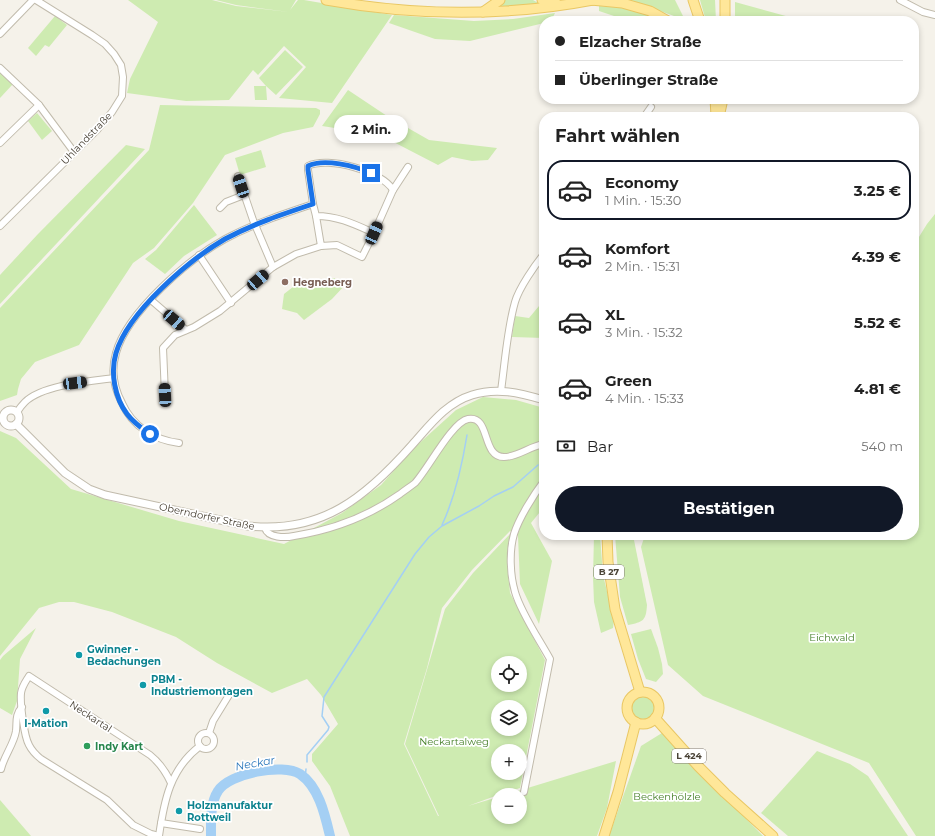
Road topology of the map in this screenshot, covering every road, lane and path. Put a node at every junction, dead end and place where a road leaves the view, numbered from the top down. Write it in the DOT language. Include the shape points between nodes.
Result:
graph roads {
  1 [pos="33,0"];
  2 [pos="36,0"];
  3 [pos="326,0"];
  4 [pos="500,0"];
  5 [pos="542,0"];
  6 [pos="592,0"];
  7 [pos="693,0"];
  8 [pos="725,0"];
  9 [pos="900,0"];
  10 [pos="562,5"];
  11 [pos="481,13"];
  12 [pos="935,15"];
  13 [pos="659,16"];
  14 [pos="698,16"];
  15 [pos="725,16"];
  16 [pos="0,34"];
  17 [pos="0,68"];
  18 [pos="39,105"];
  19 [pos="651,107"];
  20 [pos="648,112"];
  21 [pos="0,143"];
  22 [pos="74,152"];
  23 [pos="408,167"];
  24 [pos="238,176"];
  25 [pos="393,190"];
  26 [pos="244,195"];
  27 [pos="313,204"];
  28 [pos="220,208"];
  29 [pos="316,216"];
  30 [pos="255,225"];
  31 [pos="0,226"];
  32 [pos="374,233"];
  33 [pos="321,246"];
  34 [pos="199,255"];
  35 [pos="539,260"];
  36 [pos="273,267"];
  37 [pos="150,300"];
  38 [pos="231,303"];
  39 [pos="186,330"];
  40 [pos="114,378"];
  41 [pos="501,391"];
  42 [pos="165,395"];
  43 [pos="539,398"];
  44 [pos="17,412"];
  45 [pos="1,416"];
  46 [pos="16,424"];
  47 [pos="179,443"];
  48 [pos="539,446"];
  49 [pos="539,488"];
  50 [pos="265,528"];
  51 [pos="607,540"];
  52 [pos="640,692"];
  53 [pos="229,695"];
  54 [pos="22,707"];
  55 [pos="655,718"];
  56 [pos="636,722"];
  57 [pos="209,733"];
  58 [pos="200,746"];
  59 [pos="0,769"];
  60 [pos="171,783"];
  61 [pos="525,788"];
  62 [pos="161,822"];
  63 [pos="200,829"];
  64 [pos="159,836"];
  65 [pos="604,836"];
  66 [pos="773,836"];
  1 -- 16 [label="street"];
  2 -- 22 [label="street, Uhlandstraße" via="104,44 121,65 124,77 122,96 112,112"];
  3 -- 11 [label="main road" via="405,11"];
  4 -- 11 [label="main road"];
  5 -- 10 [label="main road"];
  6 -- 10 [label="main road"];
  6 -- 13 [label="main road" via="622,3"];
  7 -- 14 [label="main road"];
  8 -- 15 [label="main road"];
  9 -- 12 [label="street"];
  10 -- 11 [label="main road"];
  17 -- 18 [label="street"];
  18 -- 21 [label="street"];
  18 -- 22 [label="street"];
  19 -- 20 [label="street"];
  22 -- 31 [label="street, Uhlandstraße"];
  23 -- 25 [label="street"];
  24 -- 26 [label="street"];
  25 -- 27 [label="street" via="379,177 362,169 324,162 313,163 308,166"];
  25 -- 32 [label="street"];
  26 -- 28 [label="street" via="226,202"];
  26 -- 30 [label="street"];
  27 -- 29 [label="street"];
  27 -- 30 [label="street"];
  29 -- 32 [label="street" via="340,218"];
  29 -- 33 [label="street"];
  30 -- 34 [label="street"];
  30 -- 36 [label="street"];
  32 -- 33 [label="street" via="362,257 336,245"];
  33 -- 36 [label="street" via="296,254"];
  34 -- 37 [label="street"];
  34 -- 38 [label="street"];
  35 -- 41 [label="street" via="516,300"];
  36 -- 38 [label="street"];
  37 -- 39 [label="street"];
  37 -- 40 [label="street" via="121,339 116,355"];
  38 -- 39 [label="street" via="205,321"];
  39 -- 42 [label="street" via="175,335 163,348"];
  40 -- 44 [label="street, Oberndorfer Straße" via="55,387 32,397"];
  40 -- 47 [label="street" via="126,413 136,424 160,439"];
  41 -- 43 [label="street, Oberndorfer Straße"];
  41 -- 50 [label="street, Oberndorfer Straße" via="473,395 449,407 378,481 331,514 301,525"];
  44 -- 45 [label="street, Oberndorfer Straße" via="10,409"];
  44 -- 46 [label="street" via="19,420"];
  45 -- 46 [label="street, Oberndorfer Straße" via="8,425"];
  46 -- 50 [label="street, Oberndorfer Straße" via="59,468 89,489 105,495"];
  48 -- 50 [label="street" via="510,456 495,455 490,449 480,422 468,419 453,428 415,483 371,512 323,530 292,536 269,534"];
  49 -- 61 [label="street" via="526,508 514,534 510,567 515,593 550,659"];
  51 -- 52 [label="main road, B 27" via="615,609"];
  52 -- 55 [label="main road" via="649,693 657,699 659,709"];
  52 -- 56 [label="main road" via="631,697 627,706 629,716"];
  53 -- 57 [label="street" via="213,721"];
  54 -- 59 [label="street, Neckartal" via="16,716 15,734"];
  54 -- 60 [label="street, Neckartal" via="21,693 29,676 150,755 159,762"];
  54 -- 64 [label="street, Neckartal" via="26,739 34,753 107,800 133,825"];
  55 -- 56 [label="main road" via="646,723"];
  55 -- 66 [label="main road, L 424" via="698,766"];
  56 -- 65 [label="main road"];
  57 -- 58 [label="street" via="200,736"];
  57 -- 58 [label="street" via="214,739 213,747 206,750"];
  58 -- 60 [label="street, Neckartal" via="184,761"];
  60 -- 62 [label="street, Neckartal"];
  62 -- 63 [label="street"];
  62 -- 64 [label="street, Neckartal"];
}
